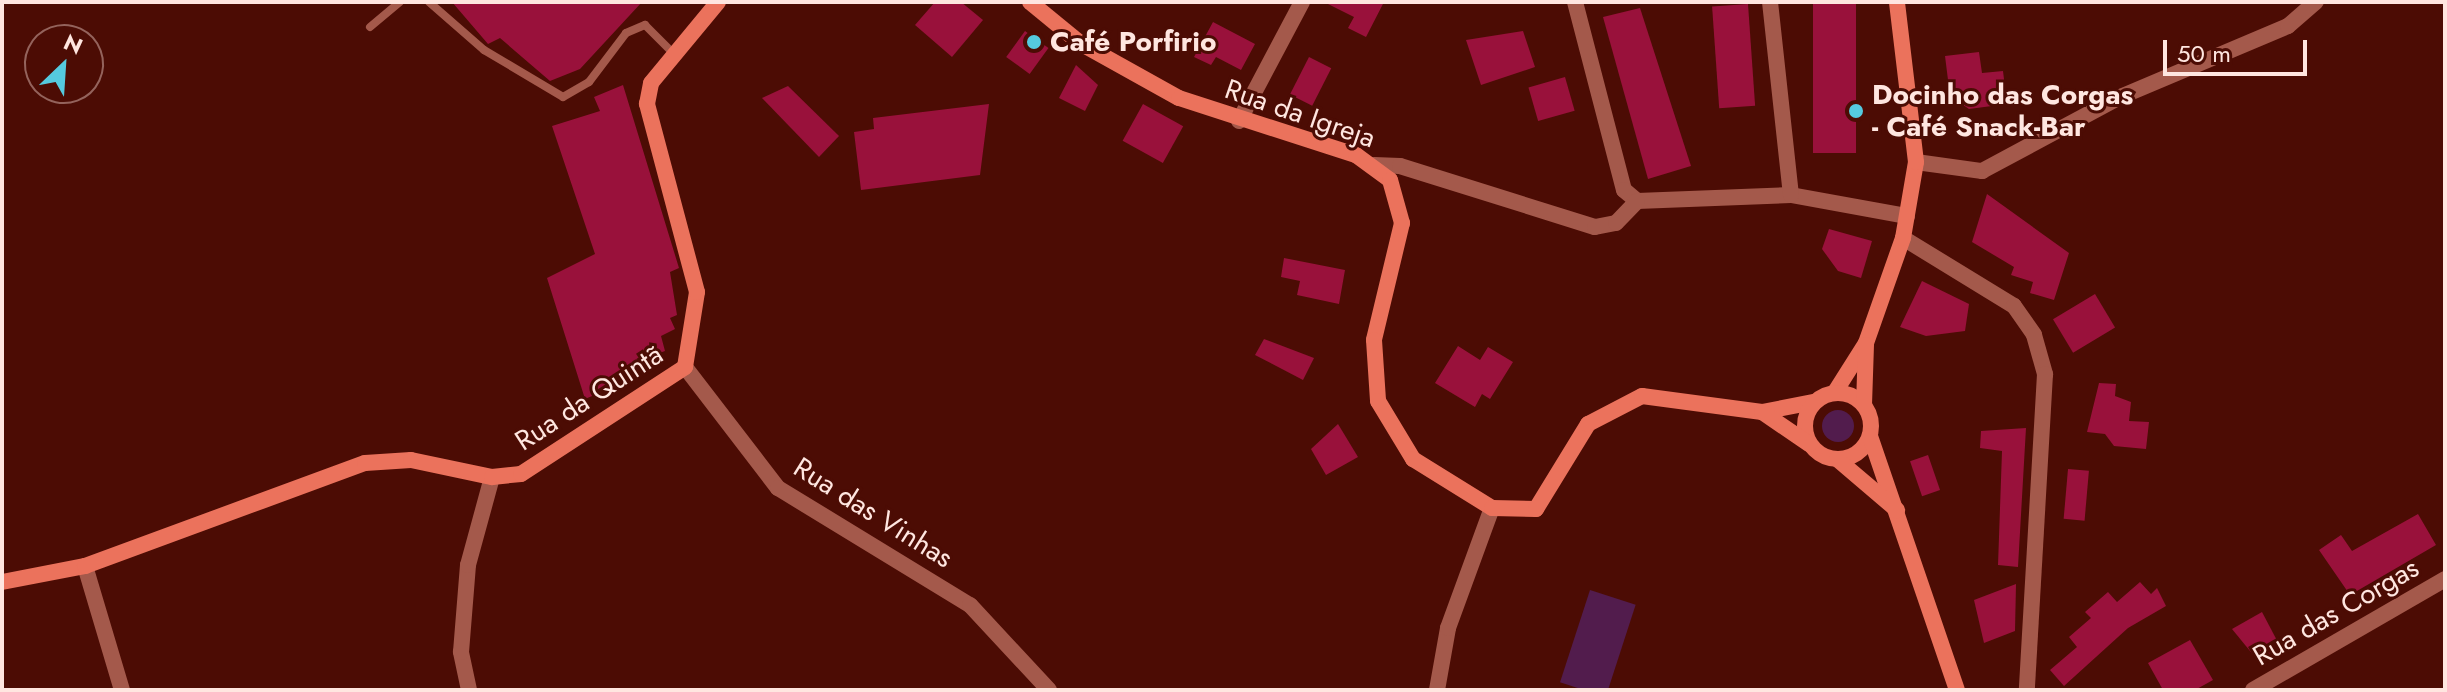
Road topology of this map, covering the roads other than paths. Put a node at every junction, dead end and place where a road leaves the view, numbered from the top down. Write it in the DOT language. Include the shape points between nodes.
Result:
graph roads {
  1 [pos="400,2"];
  2 [pos="429,2"];
  3 [pos="718,2"];
  4 [pos="1030,2"];
  5 [pos="1302,2"];
  6 [pos="1575,2"];
  7 [pos="1770,2"];
  8 [pos="1897,2"];
  9 [pos="2316,2"];
  10 [pos="370,27"];
  11 [pos="674,54"];
  12 [pos="1239,121"];
  13 [pos="1916,162"];
  14 [pos="1374,165"];
  15 [pos="1791,195"];
  16 [pos="1637,201"];
  17 [pos="1907,216"];
  18 [pos="1903,238"];
  19 [pos="1866,343"];
  20 [pos="685,367"];
  21 [pos="1835,392"];
  22 [pos="1814,402"];
  23 [pos="1864,405"];
  24 [pos="1762,412"];
  25 [pos="1870,436"];
  26 [pos="1809,444"];
  27 [pos="1837,459"];
  28 [pos="492,477"];
  29 [pos="1492,508"];
  30 [pos="1897,510"];
  31 [pos="85,566"];
  32 [pos="2445,579"];
  33 [pos="2,582"];
  34 [pos="122,690"];
  35 [pos="469,690"];
  36 [pos="1049,690"];
  37 [pos="1437,690"];
  38 [pos="1957,690"];
  39 [pos="2027,690"];
  40 [pos="2253,690"];
  1 -- 10 [label="lane"];
  2 -- 11 [label="lane" via="484,50 563,97 589,82 626,33 645,25"];
  3 -- 11 [label="main road, Rua da Quintã"];
  4 -- 12 [label="main road, Rua da Igreja" via="1125,69"];
  5 -- 12 [label="street"];
  6 -- 16 [label="street" via="1624,190"];
  7 -- 15 [label="street"];
  8 -- 13 [label="main road"];
  9 -- 13 [label="street" via="2288,26 2120,97 1982,171"];
  11 -- 20 [label="main road, Rua da Quintã" via="651,83 647,104 697,292"];
  12 -- 14 [label="main road, Rua da Igreja"];
  13 -- 17 [label="main road"];
  14 -- 16 [label="street" via="1400,166 1595,227 1616,223"];
  14 -- 29 [label="main road, Rua da Igreja" via="1390,180 1402,223 1374,340 1378,401 1413,459"];
  15 -- 16 [label="street"];
  15 -- 17 [label="street"];
  17 -- 18 [label="main road"];
  18 -- 19 [label="main road"];
  18 -- 39 [label="street" via="2014,306 2038,348 2045,374"];
  19 -- 21 [label="main road"];
  19 -- 23 [label="main road"];
  20 -- 28 [label="main road, Rua da Quintã" via="553,459"];
  20 -- 36 [label="street, Rua das Vinhas" via="778,488 970,605"];
  21 -- 22 [label="main road"];
  21 -- 23 [label="main road"];
  22 -- 24 [label="main road"];
  22 -- 26 [label="main road" via="1804,422"];
  23 -- 25 [label="main road"];
  24 -- 26 [label="main road"];
  24 -- 29 [label="main road" via="1642,396 1611,406 1588,424 1536,509"];
  25 -- 27 [label="main road" via="1857,453"];
  25 -- 30 [label="main road"];
  26 -- 27 [label="main road"];
  27 -- 30 [label="main road"];
  28 -- 31 [label="main road, Rua da Quintã" via="411,460 365,463"];
  28 -- 35 [label="street" via="468,565 461,652"];
  29 -- 37 [label="street" via="1448,628"];
  30 -- 38 [label="main road"];
  31 -- 33 [label="main road, Rua da Quintã"];
  31 -- 34 [label="street"];
  32 -- 40 [label="street, Rua das Corgas"];
}
